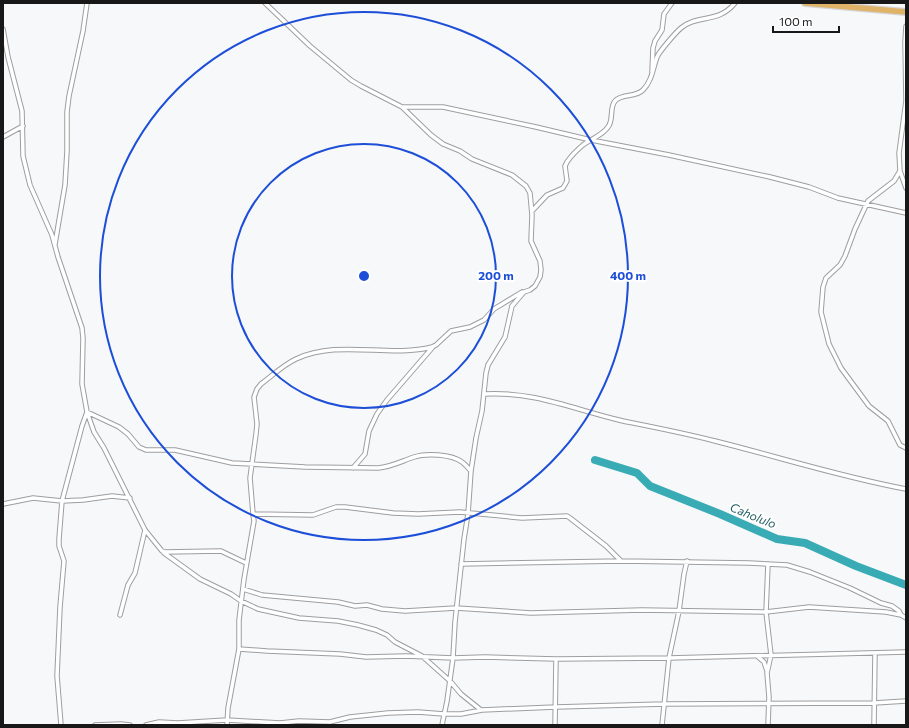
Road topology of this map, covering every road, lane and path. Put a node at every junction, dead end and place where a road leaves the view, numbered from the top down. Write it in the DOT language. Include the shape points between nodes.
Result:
graph roads {
  1 [pos="87,3"];
  2 [pos="265,3"];
  3 [pos="672,3"];
  4 [pos="734,3"];
  5 [pos="805,3"];
  6 [pos="906,12"];
  7 [pos="906,26"];
  8 [pos="3,29"];
  9 [pos="652,75"];
  10 [pos="402,107"];
  11 [pos="23,126"];
  12 [pos="3,137"];
  13 [pos="591,140"];
  14 [pos="900,171"];
  15 [pos="906,188"];
  16 [pos="866,205"];
  17 [pos="532,211"];
  18 [pos="906,213"];
  19 [pos="55,245"];
  20 [pos="524,292"];
  21 [pos="432,347"];
  22 [pos="484,394"];
  23 [pos="88,412"];
  24 [pos="906,448"];
  25 [pos="252,464"];
  26 [pos="353,468"];
  27 [pos="471,471"];
  28 [pos="906,489"];
  29 [pos="130,498"];
  30 [pos="62,501"];
  31 [pos="3,504"];
  32 [pos="253,514"];
  33 [pos="468,514"];
  34 [pos="145,530"];
  35 [pos="162,551"];
  36 [pos="621,561"];
  37 [pos="687,561"];
  38 [pos="246,564"];
  39 [pos="461,564"];
  40 [pos="768,564"];
  41 [pos="243,589"];
  42 [pos="241,601"];
  43 [pos="456,608"];
  44 [pos="679,611"];
  45 [pos="766,612"];
  46 [pos="120,615"];
  47 [pos="901,615"];
  48 [pos="906,618"];
  49 [pos="239,649"];
  50 [pos="906,652"];
  51 [pos="875,653"];
  52 [pos="770,655"];
  53 [pos="422,656"];
  54 [pos="757,656"];
  55 [pos="453,658"];
  56 [pos="669,658"];
  57 [pos="556,659"];
  58 [pos="767,674"];
  59 [pos="450,681"];
  60 [pos="906,701"];
  61 [pos="874,703"];
  62 [pos="664,704"];
  63 [pos="769,704"];
  64 [pos="556,707"];
  65 [pos="482,710"];
  66 [pos="444,714"];
  67 [pos="227,720"];
  68 [pos="339,723"];
  69 [pos="61,725"];
  70 [pos="95,725"];
  71 [pos="130,725"];
  72 [pos="146,725"];
  73 [pos="227,725"];
  74 [pos="442,725"];
  75 [pos="555,725"];
  76 [pos="662,725"];
  77 [pos="768,725"];
  78 [pos="874,725"];
  1 -- 19 [label="street" via="69,96 65,185"];
  2 -- 10 [label="street" via="339,71 361,86"];
  3 -- 9 [label="street" via="664,14 662,30 653,48"];
  4 -- 9 [label="street" via="719,16 681,28 660,52"];
  5 -- 6 [label="main road"];
  7 -- 14 [label="street" via="906,101 900,138"];
  8 -- 11 [label="street" via="22,111"];
  9 -- 13 [label="street" via="646,86 638,93 622,97 615,102 610,124 605,132"];
  10 -- 13 [label="street" via="443,107"];
  10 -- 17 [label="street" via="443,144 522,182 530,193"];
  11 -- 12 [label="street"];
  11 -- 19 [label="street" via="23,156 30,185"];
  13 -- 16 [label="street" via="770,177"];
  13 -- 17 [label="street" via="566,162 567,181 563,188 547,195"];
  14 -- 15 [label="street"];
  14 -- 16 [label="street" via="894,181 871,198"];
  16 -- 18 [label="street"];
  16 -- 24 [label="street" via="845,256 826,278 821,312 829,344 841,368 869,406 888,421 900,445"];
  17 -- 20 [label="street" via="531,241 541,270 538,282"];
  19 -- 23 [label="street" via="82,328 82,384"];
  20 -- 21 [label="street" via="494,309 490,316 479,323 451,331"];
  20 -- 22 [label="street" via="512,306 505,337 488,364"];
  21 -- 25 [label="street" via="406,352 334,350 294,360 261,384 255,393 257,424"];
  21 -- 26 [label="street" via="377,414 369,431 365,454"];
  22 -- 27 [label="street"];
  22 -- 28 [label="street" via="534,397"];
  23 -- 25 [label="street" via="119,427 139,447 146,450 175,450 224,462"];
  23 -- 29 [label="street" via="94,432"];
  23 -- 30 [label="street"];
  25 -- 26 [label="street"];
  25 -- 32 [label="street" via="250,487"];
  26 -- 27 [label="street" via="385,468 416,456 435,454 457,459"];
  27 -- 33 [label="street"];
  29 -- 30 [label="street" via="112,496"];
  29 -- 34 [label="street"];
  30 -- 31 [label="street" via="33,498"];
  30 -- 69 [label="street" via="59,546 64,561 56,676"];
  32 -- 33 [label="street" via="313,515 336,507 393,513"];
  32 -- 38 [label="street"];
  33 -- 36 [label="street" via="522,518 567,516"];
  33 -- 39 [label="street"];
  34 -- 35 [label="street"];
  34 -- 46 [label="street" via="135,573 128,584"];
  35 -- 38 [label="street" via="221,551"];
  35 -- 42 [label="street" via="200,579"];
  36 -- 37 [label="street"];
  36 -- 39 [label="street"];
  37 -- 40 [label="street"];
  37 -- 44 [label="street"];
  38 -- 41 [label="street"];
  39 -- 43 [label="street"];
  40 -- 45 [label="street"];
  40 -- 47 [label="street" via="790,566 810,572 892,606"];
  41 -- 42 [label="street"];
  41 -- 43 [label="street" via="262,595 355,606 367,605 392,610"];
  42 -- 49 [label="street"];
  42 -- 53 [label="street" via="278,614 338,621 376,630"];
  43 -- 44 [label="street" via="531,613"];
  43 -- 55 [label="street"];
  44 -- 45 [label="street"];
  44 -- 56 [label="street"];
  45 -- 47 [label="street" via="809,607"];
  45 -- 52 [label="street"];
  47 -- 48 [label="street"];
  49 -- 53 [label="street" via="366,657"];
  49 -- 67 [label="street"];
  50 -- 51 [label="street"];
  51 -- 52 [label="street"];
  51 -- 61 [label="street"];
  52 -- 54 [label="street"];
  52 -- 58 [label="street"];
  53 -- 55 [label="street"];
  53 -- 59 [label="street"];
  54 -- 56 [label="street"];
  54 -- 58 [label="street" via="764,662"];
  55 -- 57 [label="street"];
  55 -- 59 [label="street"];
  56 -- 57 [label="street"];
  56 -- 62 [label="street"];
  57 -- 64 [label="street"];
  58 -- 63 [label="street"];
  59 -- 65 [label="street" via="461,694"];
  59 -- 66 [label="street"];
  60 -- 61 [label="street"];
  61 -- 63 [label="street"];
  61 -- 78 [label="street"];
  62 -- 63 [label="street"];
  62 -- 64 [label="street"];
  62 -- 76 [label="street"];
  63 -- 77 [label="street"];
  64 -- 65 [label="street"];
  64 -- 75 [label="street"];
  65 -- 66 [label="street"];
  66 -- 68 [label="street" via="388,713 350,717"];
  66 -- 74 [label="street"];
  67 -- 68 [label="street"];
  67 -- 72 [label="street" via="191,723 154,722"];
  67 -- 73 [label="street"];
  70 -- 71 [label="street"];
}
